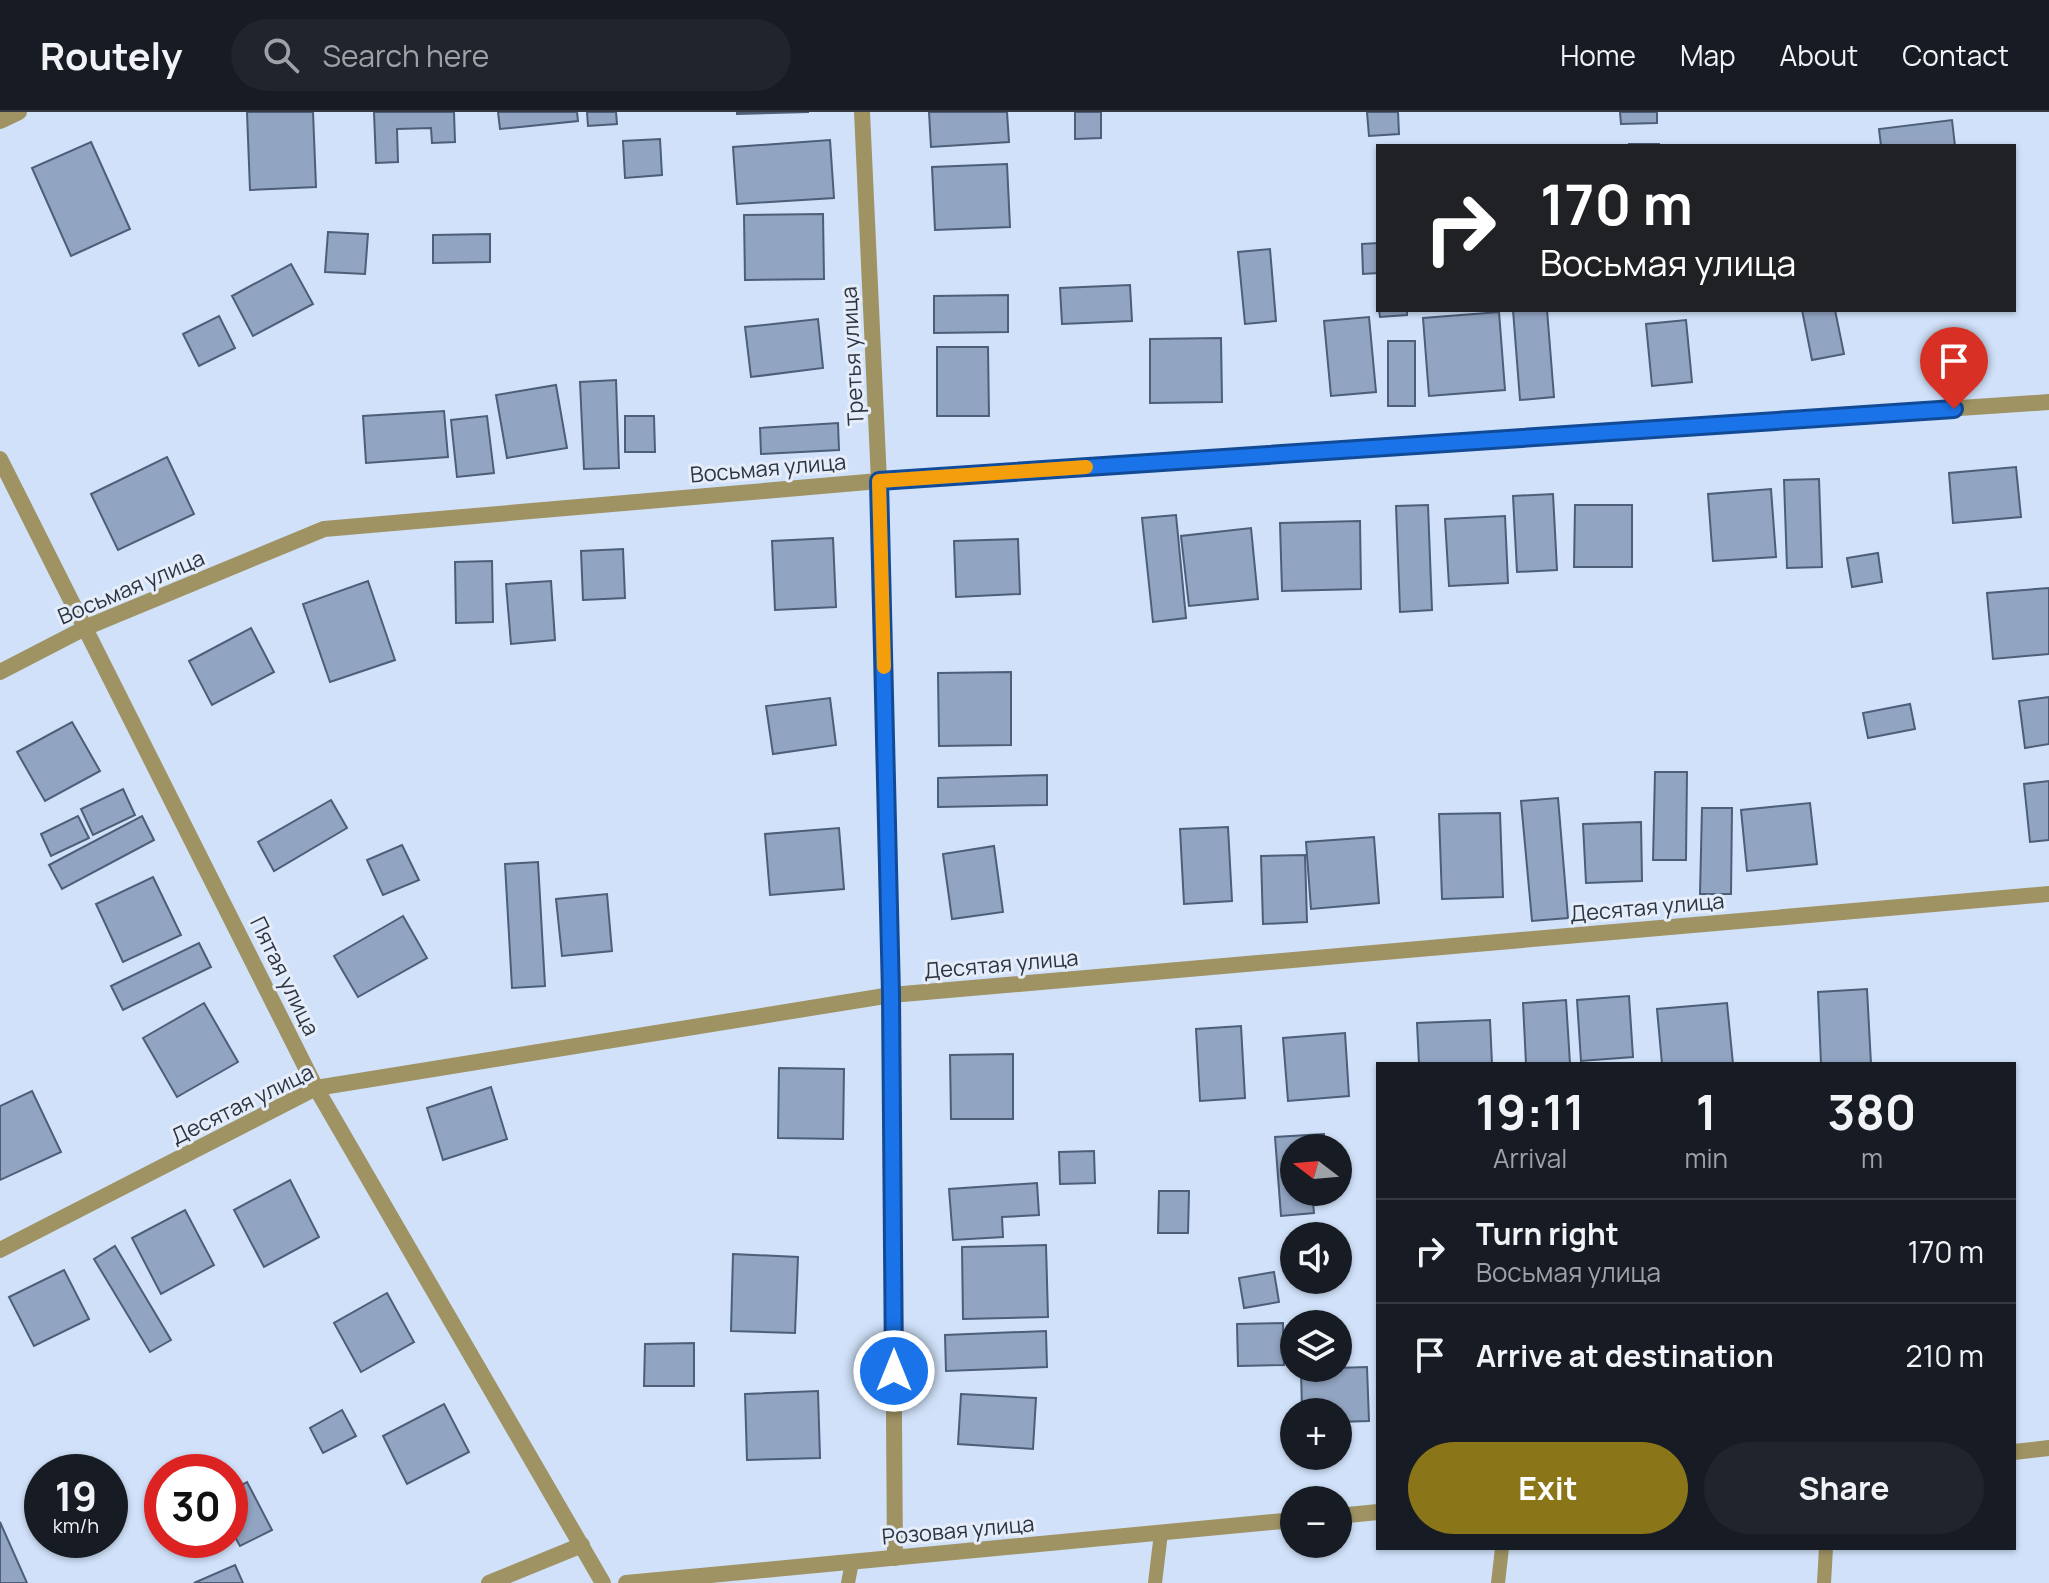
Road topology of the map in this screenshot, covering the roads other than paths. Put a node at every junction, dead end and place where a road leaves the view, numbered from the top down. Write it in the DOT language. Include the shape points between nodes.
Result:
graph roads {
  1 [pos="19,112"];
  2 [pos="862,112"];
  3 [pos="0,121"];
  4 [pos="2049,402"];
  5 [pos="0,459"];
  6 [pos="879,481"];
  7 [pos="87,627"];
  8 [pos="0,672"];
  9 [pos="2049,894"];
  10 [pos="891,995"];
  11 [pos="316,1088"];
  12 [pos="0,1250"];
  13 [pos="2049,1448"];
  14 [pos="2016,1452"];
  15 [pos="1376,1512"];
  16 [pos="1352,1515"];
  17 [pos="1280,1521"];
  18 [pos="1161,1533"];
  19 [pos="582,1545"];
  20 [pos="1502,1550"];
  21 [pos="1826,1550"];
  22 [pos="895,1558"];
  23 [pos="852,1562"];
  24 [pos="489,1583"];
  25 [pos="603,1583"];
  26 [pos="626,1583"];
  27 [pos="848,1583"];
  28 [pos="1155,1583"];
  29 [pos="1498,1583"];
  30 [pos="1824,1583"];
  1 -- 3 [label="street"];
  2 -- 6 [label="street, Третья улица"];
  4 -- 6 [label="street, Восьмая улица"];
  5 -- 7 [label="street, Пятая улица"];
  6 -- 7 [label="street, Восьмая улица" via="324,529"];
  6 -- 10 [label="street, Третья улица"];
  7 -- 8 [label="street, Восьмая улица"];
  7 -- 11 [label="street, Пятая улица"];
  9 -- 10 [label="street, Десятая улица"];
  10 -- 11 [label="street, Десятая улица"];
  10 -- 22 [label="street, Третья улица"];
  11 -- 12 [label="street, Десятая улица"];
  11 -- 19 [label="street, Пятая улица"];
  13 -- 14 [label="street"];
  15 -- 16 [label="street"];
  17 -- 18 [label="street, Розовая улица"];
  18 -- 22 [label="street, Розовая улица"];
  18 -- 28 [label="lane"];
  19 -- 24 [label="street"];
  19 -- 25 [label="street, Пятая улица"];
  20 -- 29 [label="lane"];
  21 -- 30 [label="lane"];
  22 -- 23 [label="street, Розовая улица"];
  23 -- 26 [label="street, Розовая улица"];
  23 -- 27 [label="lane"];
}
